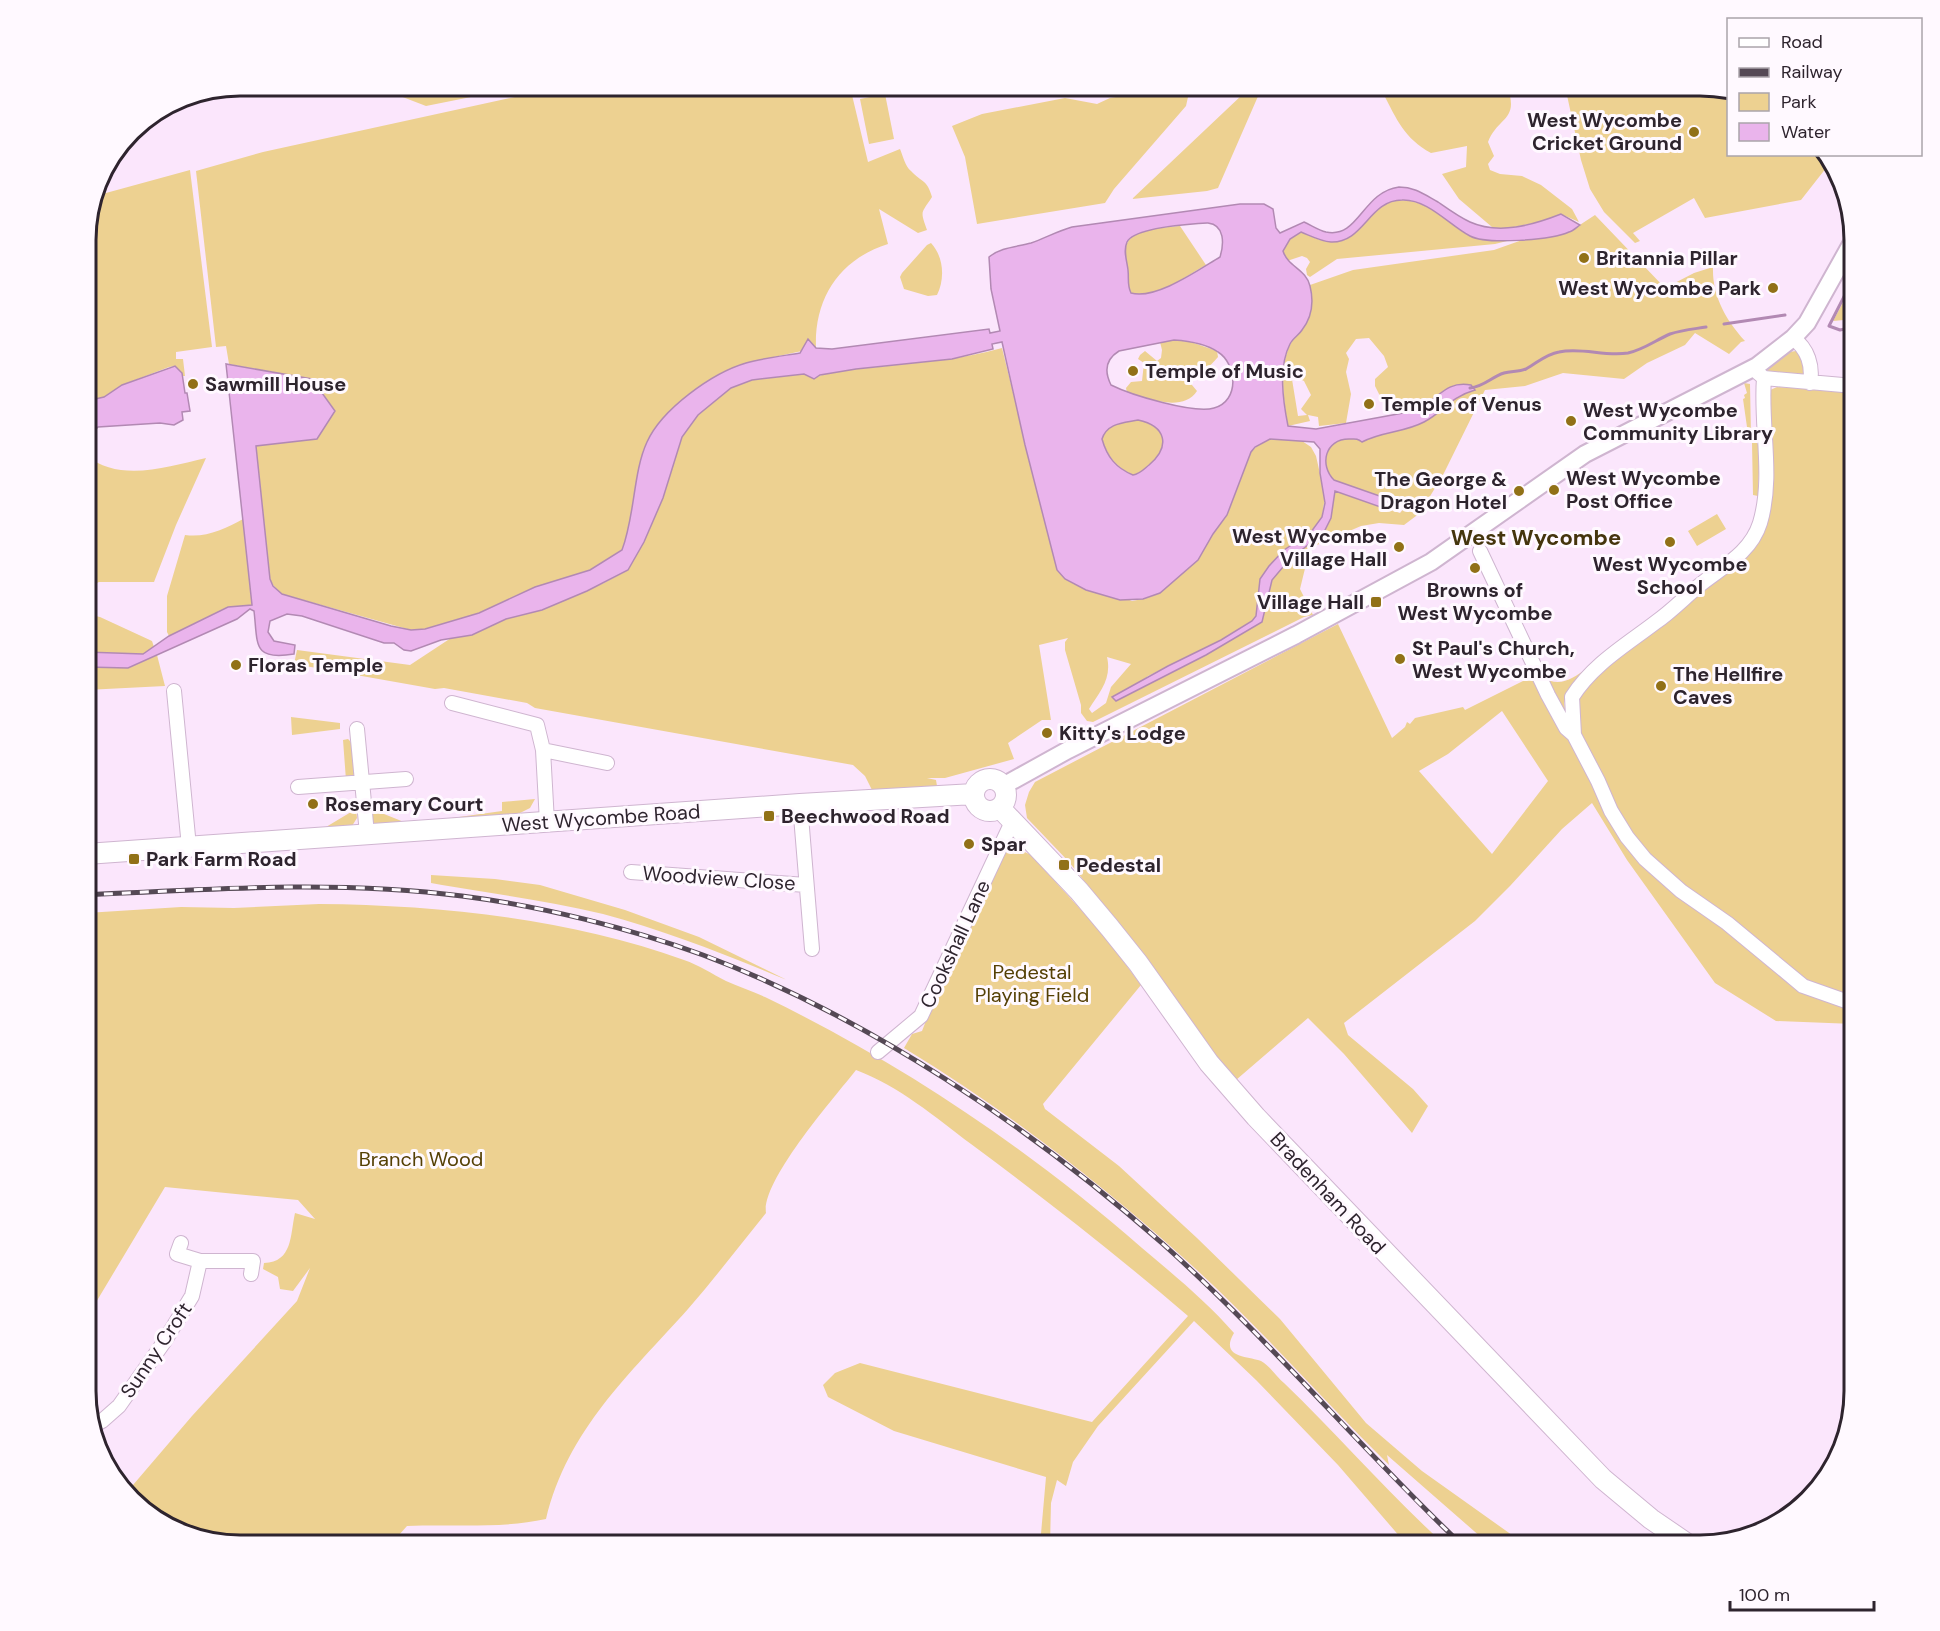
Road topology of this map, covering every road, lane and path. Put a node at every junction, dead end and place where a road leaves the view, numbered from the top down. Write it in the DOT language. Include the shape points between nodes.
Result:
graph roads {
  1 [pos="1844,258"];
  2 [pos="1793,338"];
  3 [pos="1759,373"];
  4 [pos="1809,383"];
  5 [pos="1844,385"];
  6 [pos="1475,543"];
  7 [pos="174,691"];
  8 [pos="452,703"];
  9 [pos="357,729"];
  10 [pos="1574,735"];
  11 [pos="543,750"];
  12 [pos="607,763"];
  13 [pos="406,779"];
  14 [pos="362,782"];
  15 [pos="1003,786"];
  16 [pos="298,787"];
  17 [pos="974,794"];
  18 [pos="800,804"];
  19 [pos="1006,815"];
  20 [pos="547,822"];
  21 [pos="367,834"];
  22 [pos="189,847"];
  23 [pos="96,853"];
  24 [pos="631,872"];
  25 [pos="806,885"];
  26 [pos="812,950"];
  27 [pos="1844,1001"];
  28 [pos="878,1052"];
  29 [pos="181,1243"];
  30 [pos="200,1261"];
  31 [pos="251,1274"];
  32 [pos="100,1422"];
  33 [pos="1674,1535"];
  1 -- 2 [label="main road" via="1807,323"];
  2 -- 3 [label="main road"];
  2 -- 4 [label="street" via="1810,360"];
  3 -- 4 [label="street"];
  3 -- 6 [label="main road" via="1585,454"];
  3 -- 10 [label="street" via="1767,471 1761,522 1750,544 1590,674 1572,697"];
  4 -- 5 [label="street"];
  6 -- 10 [label="street" via="1548,694 1566,728"];
  6 -- 15 [label="main road" via="1431,562"];
  7 -- 22 [label="street"];
  8 -- 11 [label="street" via="537,725"];
  9 -- 14 [label="street"];
  10 -- 27 [label="street" via="1611,811 1645,859 1803,986"];
  11 -- 12 [label="street"];
  11 -- 20 [label="street"];
  13 -- 14 [label="street"];
  14 -- 16 [label="street"];
  14 -- 21 [label="street"];
  15 -- 17 [label="highway" via="996,780 983,780"];
  15 -- 19 [label="highway"];
  17 -- 18 [label="highway, West Wycombe Road"];
  17 -- 19 [label="highway" via="976,804 985,811"];
  18 -- 20 [label="highway, West Wycombe Road"];
  18 -- 25 [label="street"];
  19 -- 28 [label="street, Cookshall Lane" via="921,1016"];
  19 -- 33 [label="highway, Bradenham Road" via="1110,928 1209,1063 1256,1117 1603,1479"];
  20 -- 21 [label="highway, West Wycombe Road"];
  21 -- 22 [label="highway, West Wycombe Road"];
  22 -- 23 [label="highway, West Wycombe Road"];
  24 -- 25 [label="street, Woodview Close"];
  25 -- 26 [label="street"];
  29 -- 30 [label="street" via="177,1254"];
  30 -- 31 [label="street" via="253,1261"];
  30 -- 32 [label="street, Sunny Croft" via="192,1296 164,1342 119,1406"];
}
